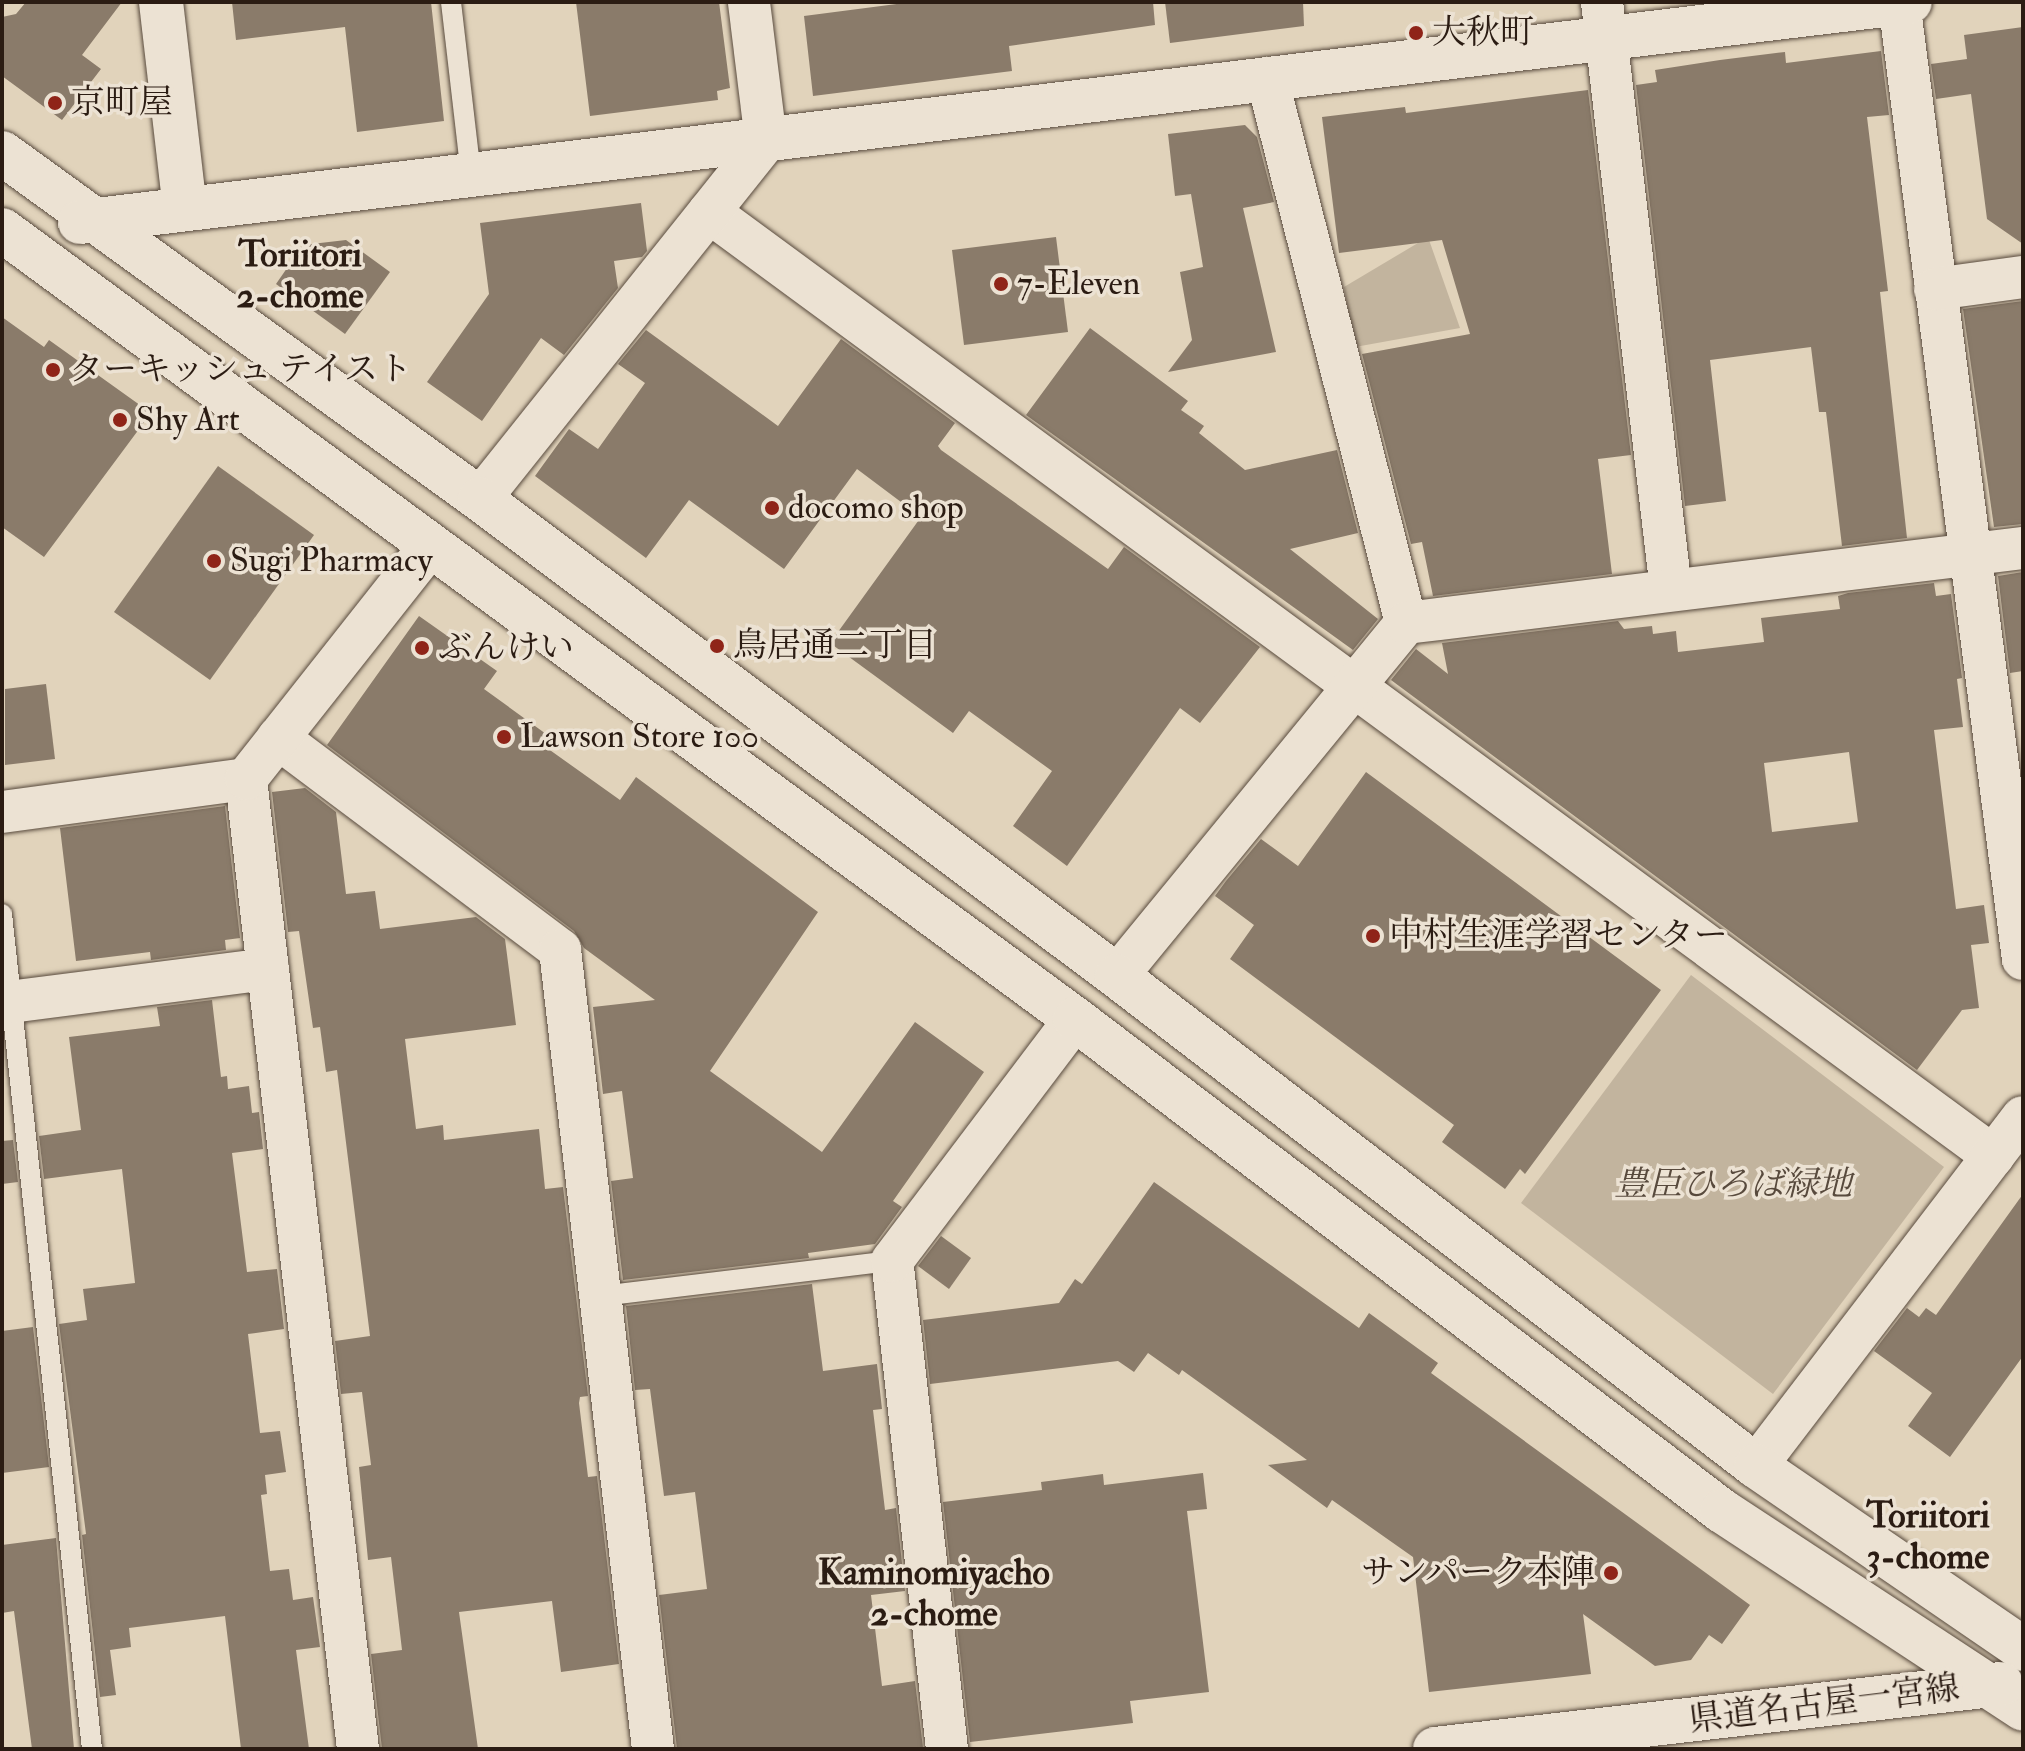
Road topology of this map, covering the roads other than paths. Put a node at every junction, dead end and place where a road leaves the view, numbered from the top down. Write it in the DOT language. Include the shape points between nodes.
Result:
graph roads {
  1 [pos="161,2"];
  2 [pos="451,2"];
  3 [pos="749,2"];
  4 [pos="1903,2"];
  5 [pos="1604,18"];
  6 [pos="1267,78"];
  7 [pos="766,141"];
  8 [pos="2,153"];
  9 [pos="471,176"];
  10 [pos="185,209"];
  11 [pos="709,212"];
  12 [pos="93,220"];
  13 [pos="2,231"];
  14 [pos="2023,277"];
  15 [pos="1935,289"];
  16 [pos="480,499"];
  17 [pos="429,547"];
  18 [pos="2023,548"];
  19 [pos="1969,555"];
  20 [pos="1671,590"];
  21 [pos="1406,623"];
  22 [pos="1354,686"];
  23 [pos="278,738"];
  24 [pos="246,779"];
  25 [pos="2,812"];
  26 [pos="2,914"];
  27 [pos="2023,959"];
  28 [pos="268,969"];
  29 [pos="1117,976"];
  30 [pos="7,1002"];
  31 [pos="1075,1019"];
  32 [pos="2023,1117"];
  33 [pos="1993,1156"];
  34 [pos="892,1261"];
  35 [pos="601,1296"];
  36 [pos="1756,1466"];
  37 [pos="2023,1649"];
  38 [pos="2013,1692"];
  39 [pos="1546,1743"];
  40 [pos="92,1749"];
  41 [pos="358,1749"];
  42 [pos="653,1749"];
  43 [pos="947,1749"];
  44 [pos="1435,1749"];
  1 -- 10 [label="street"];
  2 -- 9 [label="lane"];
  3 -- 7 [label="street"];
  4 -- 5 [label="street"];
  4 -- 15 [label="street"];
  5 -- 6 [label="street"];
  5 -- 20 [label="street"];
  6 -- 7 [label="street"];
  6 -- 21 [label="street"];
  7 -- 9 [label="street"];
  7 -- 11 [label="street"];
  8 -- 12 [label="street"];
  9 -- 10 [label="street"];
  10 -- 12 [label="street"];
  11 -- 16 [label="street"];
  11 -- 22 [label="street"];
  12 -- 13 [label="street"];
  12 -- 16 [label="street"];
  13 -- 17 [label="street"];
  14 -- 15 [label="street"];
  15 -- 19 [label="street"];
  16 -- 29 [label="street"];
  17 -- 23 [label="street"];
  17 -- 31 [label="street"];
  18 -- 19 [label="street"];
  19 -- 20 [label="street"];
  19 -- 27 [label="street"];
  20 -- 21 [label="street"];
  21 -- 22 [label="street"];
  22 -- 29 [label="street"];
  22 -- 33 [label="street"];
  23 -- 24 [label="street"];
  23 -- 35 [label="street" via="560,950"];
  24 -- 25 [label="street"];
  24 -- 28 [label="street"];
  26 -- 30 [label="lane"];
  28 -- 30 [label="street"];
  28 -- 41 [label="street"];
  29 -- 36 [label="street"];
  30 -- 40 [label="lane"];
  31 -- 34 [label="street"];
  31 -- 38 [label="street" via="1722,1511"];
  32 -- 33 [label="street"];
  33 -- 36 [label="street"];
  34 -- 35 [label="lane"];
  34 -- 43 [label="street"];
  35 -- 42 [label="street"];
  36 -- 37 [label="street"];
  38 -- 39 [label="street, 県道名古屋一宮線"];
  39 -- 44 [label="street, 県道名古屋一宮線"];
}
